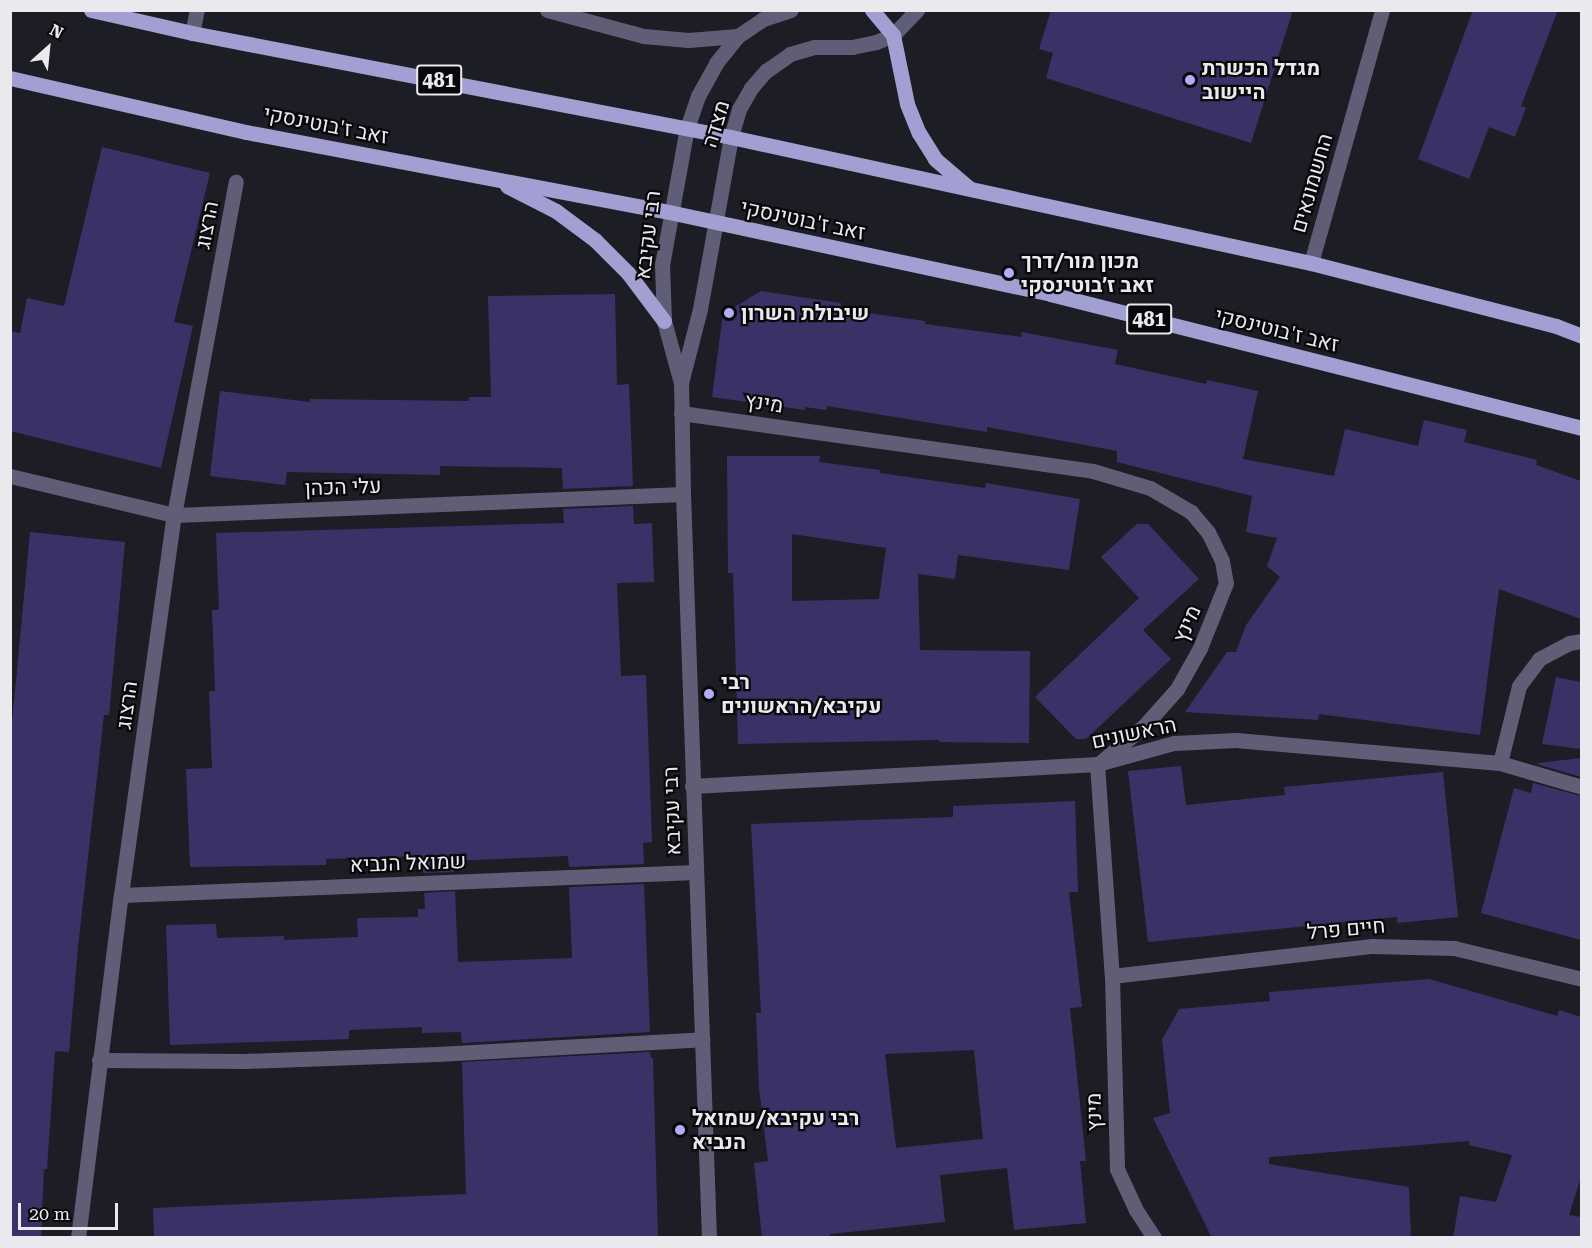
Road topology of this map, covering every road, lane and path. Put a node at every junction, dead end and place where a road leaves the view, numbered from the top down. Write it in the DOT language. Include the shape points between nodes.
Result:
graph roads {
  1 [pos="91,10"];
  2 [pos="197,10"];
  3 [pos="547,10"];
  4 [pos="790,10"];
  5 [pos="872,10"];
  6 [pos="917,10"];
  7 [pos="1382,10"];
  8 [pos="192,33"];
  9 [pos="893,35"];
  10 [pos="738,36"];
  11 [pos="10,78"];
  12 [pos="687,128"];
  13 [pos="731,136"];
  14 [pos="488,177"];
  15 [pos="237,182"];
  16 [pos="971,190"];
  17 [pos="669,212"];
  18 [pos="714,222"];
  19 [pos="1311,263"];
  20 [pos="664,321"];
  21 [pos="1581,336"];
  22 [pos="681,383"];
  23 [pos="681,412"];
  24 [pos="1581,428"];
  25 [pos="10,476"];
  26 [pos="683,494"];
  27 [pos="174,515"];
  28 [pos="1581,641"];
  29 [pos="1500,763"];
  30 [pos="1097,764"];
  31 [pos="692,786"];
  32 [pos="1581,787"];
  33 [pos="696,872"];
  34 [pos="121,895"];
  35 [pos="1112,976"];
  36 [pos="1581,979"];
  37 [pos="703,1039"];
  38 [pos="99,1060"];
  39 [pos="78,1238"];
  40 [pos="709,1238"];
  41 [pos="1154,1238"];
  1 -- 8 [label="main road, 481"];
  2 -- 8 [label="street"];
  3 -- 10 [label="street" via="644,36 688,40"];
  4 -- 10 [label="street, מצדה" via="763,19"];
  5 -- 9 [label="main road"];
  6 -- 9 [label="street, מצדה"];
  7 -- 19 [label="street, החשמונאים"];
  8 -- 12 [label="main road, 481"];
  9 -- 13 [label="street, מצדה" via="852,47 815,47 790,54 751,88"];
  9 -- 16 [label="main road" via="907,104 920,133 934,159"];
  10 -- 12 [label="street, מצדה" via="716,63"];
  11 -- 14 [label="main road, זאב ז'בוטינסקי / 481" via="246,132"];
  12 -- 13 [label="main road, 481"];
  12 -- 17 [label="street, רבי עקיבא"];
  13 -- 16 [label="main road, 481"];
  13 -- 18 [label="street, מצדה"];
  14 -- 17 [label="main road, זאב ז'בוטינסקי / 481"];
  14 -- 20 [label="main road" via="556,211 595,240 628,273"];
  15 -- 27 [label="street, הרצוג"];
  16 -- 19 [label="main road, 481"];
  17 -- 18 [label="main road, זאב ז'בוטינסקי / 481"];
  17 -- 20 [label="street, רבי עקיבא" via="662,265"];
  18 -- 22 [label="street, רבי עקיבא" via="700,309"];
  18 -- 24 [label="main road, זאב ז'בוטינסקי / 481" via="1050,294"];
  19 -- 21 [label="main road, 481" via="1556,326"];
  20 -- 22 [label="street, רבי עקיבא"];
  22 -- 23 [label="street, רבי עקיבא"];
  23 -- 26 [label="street, רבי עקיבא"];
  23 -- 30 [label="street, מינץ" via="1093,471 1150,488 1191,512 1208,532 1222,561 1226,583 1213,618 1177,688 1144,726"];
  25 -- 27 [label="street, עלי הכהן"];
  26 -- 27 [label="street, עלי הכהן"];
  26 -- 31 [label="street, רבי עקיבא"];
  27 -- 34 [label="street, הרצוג"];
  28 -- 29 [label="street" via="1539,659 1519,686"];
  29 -- 30 [label="street, הראשונים" via="1236,740 1174,743"];
  29 -- 32 [label="street, הראשונים"];
  30 -- 31 [label="street, הראשונים"];
  30 -- 35 [label="street, מינץ"];
  31 -- 33 [label="street, רבי עקיבא"];
  33 -- 34 [label="street, שמואל הנביא"];
  33 -- 37 [label="street, רבי עקיבא"];
  34 -- 38 [label="street, הרצוג"];
  35 -- 36 [label="street, חיים פרל" via="1372,946 1454,948"];
  35 -- 41 [label="street, מינץ" via="1117,1169"];
  37 -- 38 [label="street" via="245,1061"];
  37 -- 40 [label="street, רבי עקיבא"];
  38 -- 39 [label="street, הרצוג"];
}
